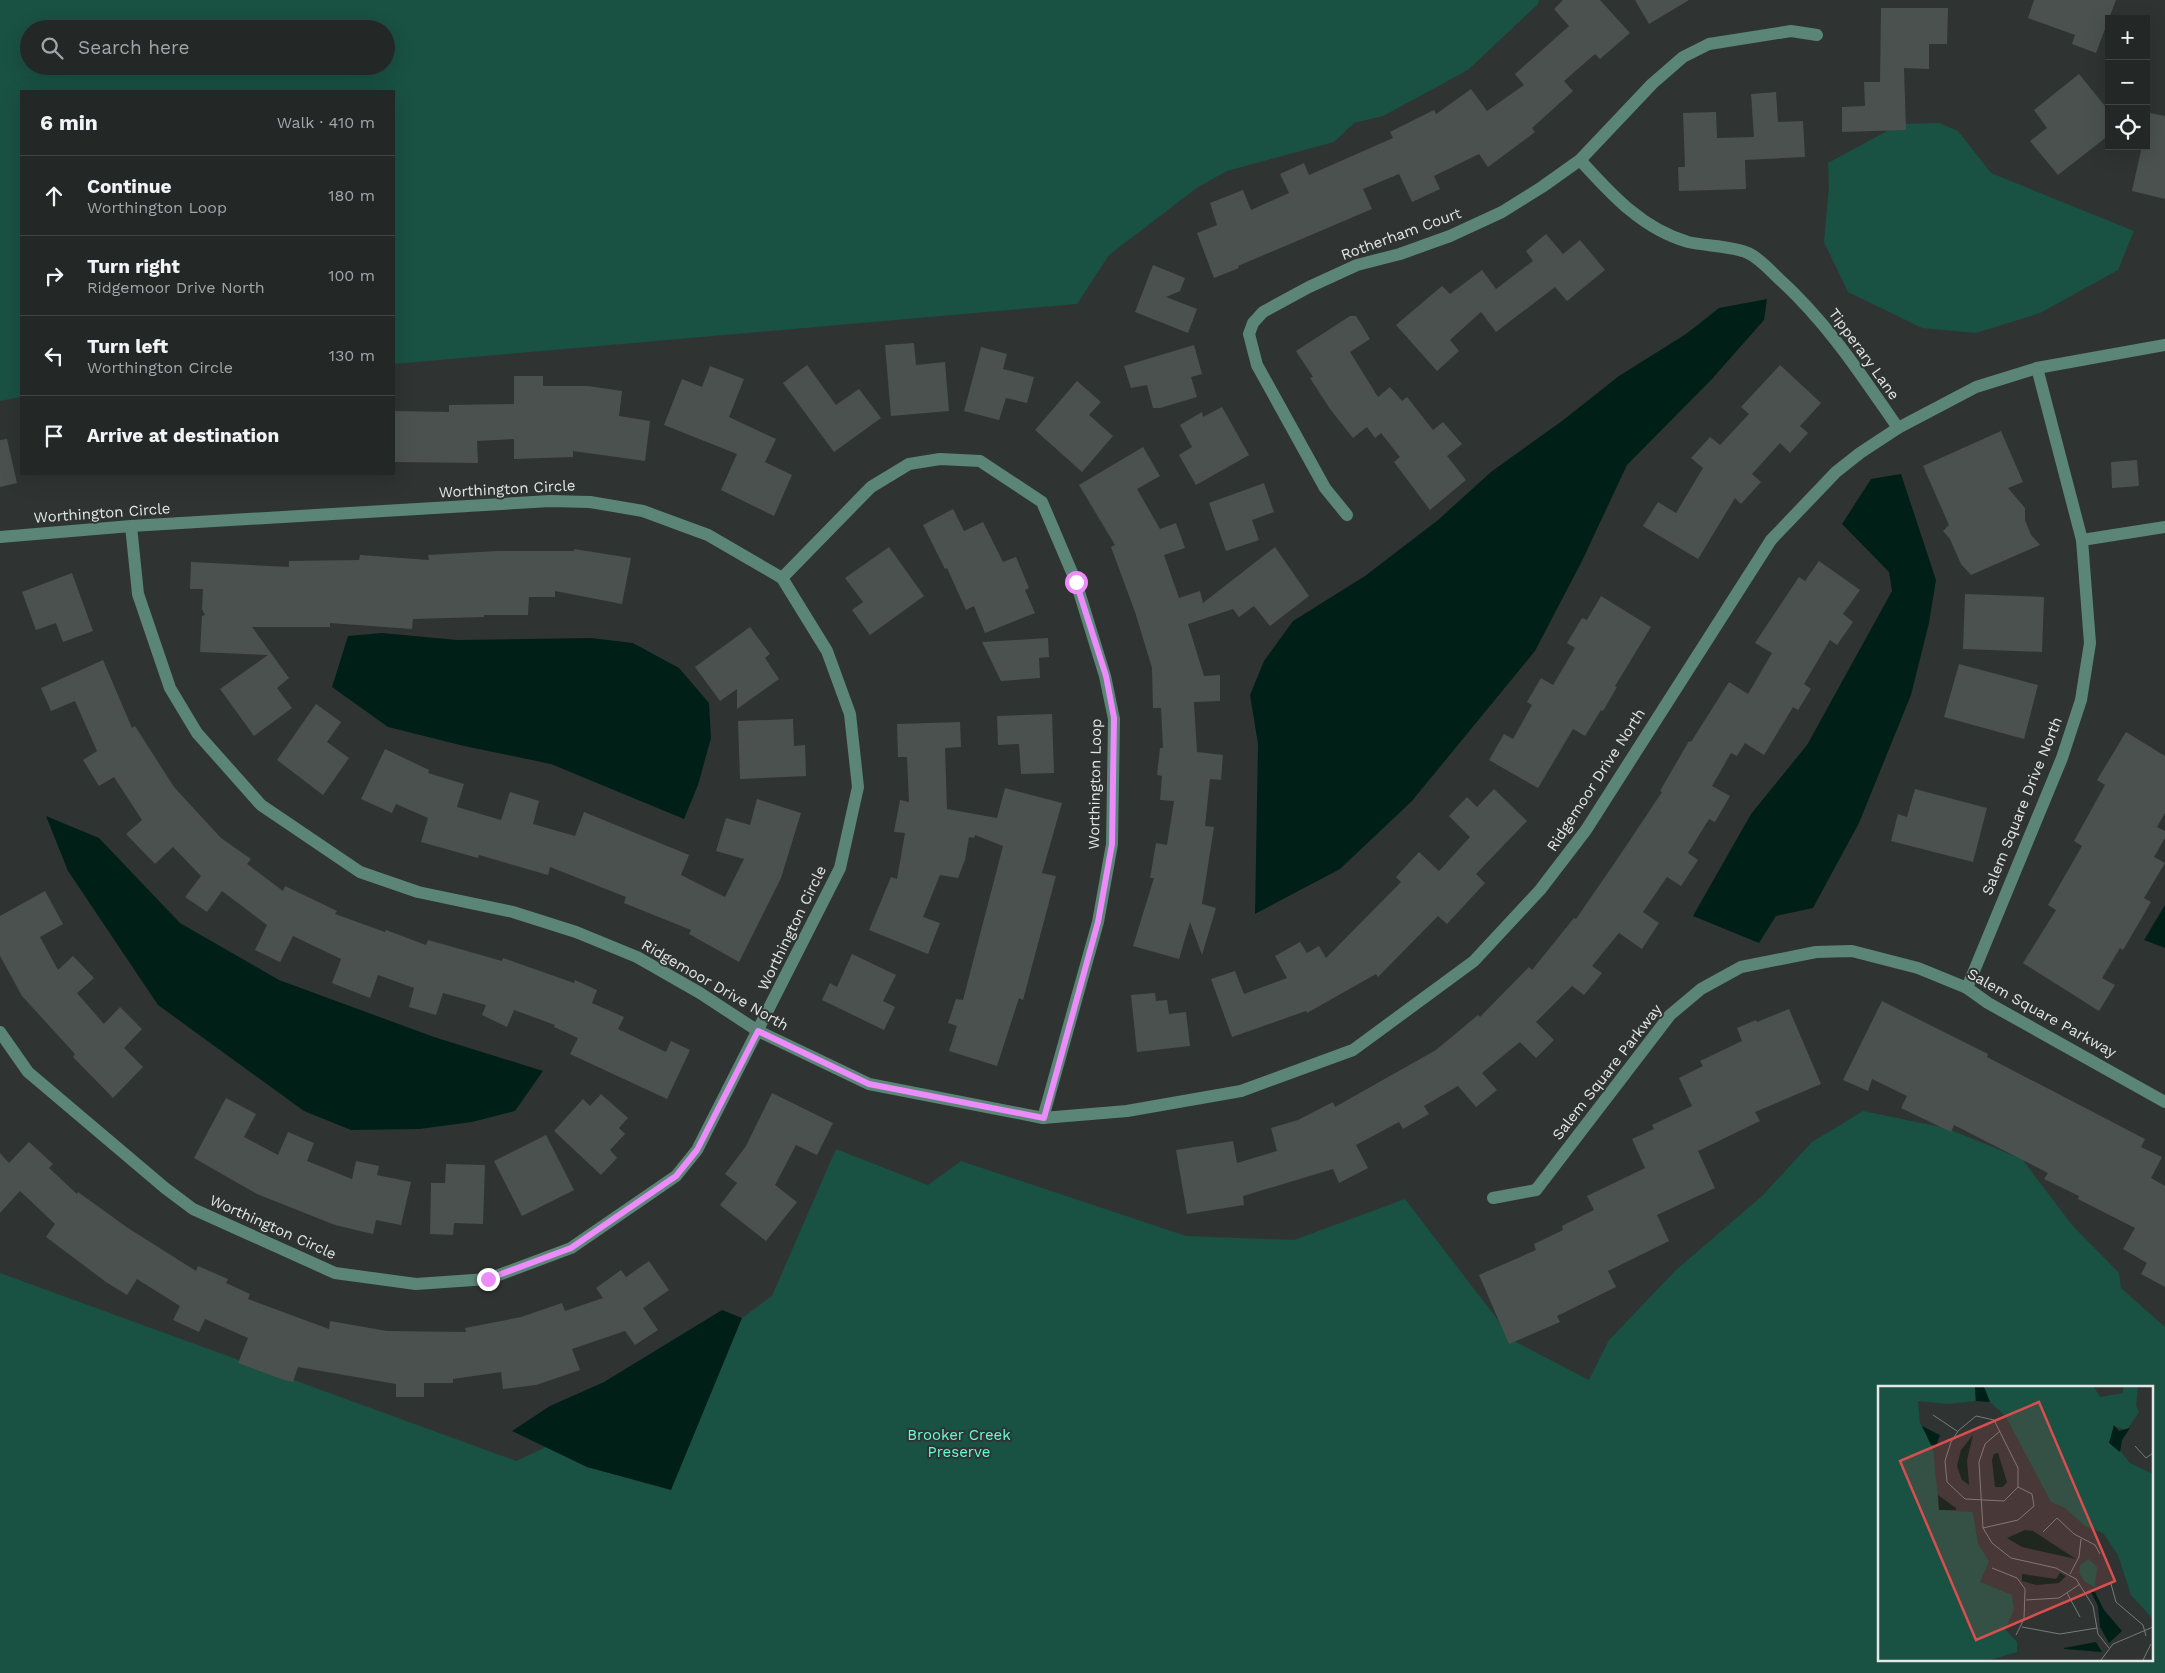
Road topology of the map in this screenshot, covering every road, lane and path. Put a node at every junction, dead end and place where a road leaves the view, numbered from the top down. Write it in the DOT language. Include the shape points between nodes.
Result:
graph roads {
  1 [pos="1817,35"];
  2 [pos="1580,160"];
  3 [pos="2165,345"];
  4 [pos="2037,368"];
  5 [pos="1898,428"];
  6 [pos="1347,515"];
  7 [pos="131,526"];
  8 [pos="2165,528"];
  9 [pos="0,537"];
  10 [pos="2082,540"];
  11 [pos="782,578"];
  12 [pos="1967,988"];
  13 [pos="758,1031"];
  14 [pos="0,1032"];
  15 [pos="2165,1102"];
  16 [pos="1044,1118"];
  17 [pos="1493,1198"];
  1 -- 2 [label="street, Rotherham Court" via="1791,31 1709,44 1683,57 1652,84"];
  2 -- 5 [label="street, Tipperary Lane" via="1617,200 1658,230 1688,242 1748,252 1760,261 1801,298 1841,345"];
  2 -- 6 [label="street, Rotherham Court" via="1502,212 1450,236 1356,266 1263,312 1253,323 1249,334 1257,365 1325,488"];
  3 -- 4 [label="street, Ridgemoor Drive North"];
  4 -- 5 [label="street, Ridgemoor Drive North" via="1976,387"];
  4 -- 10 [label="street, Salem Square Drive North"];
  5 -- 16 [label="street, Ridgemoor Drive North" via="1836,472 1771,540 1586,830 1540,890 1474,961 1353,1050 1278,1078 1240,1091 1127,1111"];
  7 -- 9 [label="street, Worthington Circle"];
  7 -- 11 [label="street, Worthington Circle" via="550,501 590,502 643,510 708,535"];
  7 -- 13 [label="street, Ridgemoor Drive North" via="138,594 170,688 197,733 261,805 360,872 418,892 513,912 576,932 637,957"];
  8 -- 10 [label="street"];
  10 -- 12 [label="street, Salem Square Drive North" via="2090,643 2081,700 2062,758"];
  11 -- 13 [label="street, Worthington Circle" via="827,651 850,714 858,787 840,868"];
  11 -- 16 [label="street, Worthington Loop" via="870,487 909,464 940,459 980,461 1042,502 1076,582 1106,676 1114,718 1112,844 1098,922"];
  12 -- 15 [label="street, Salem Square Parkway" via="1988,1003"];
  12 -- 17 [label="street, Salem Square Parkway" via="1918,968 1852,951 1816,952 1741,968 1701,989 1670,1015 1536,1190"];
  13 -- 14 [label="street, Worthington Circle" via="697,1150 676,1176 571,1248 488,1279 416,1284 336,1273 193,1209 28,1072"];
  13 -- 16 [label="street, Ridgemoor Drive North" via="869,1084"];
}
